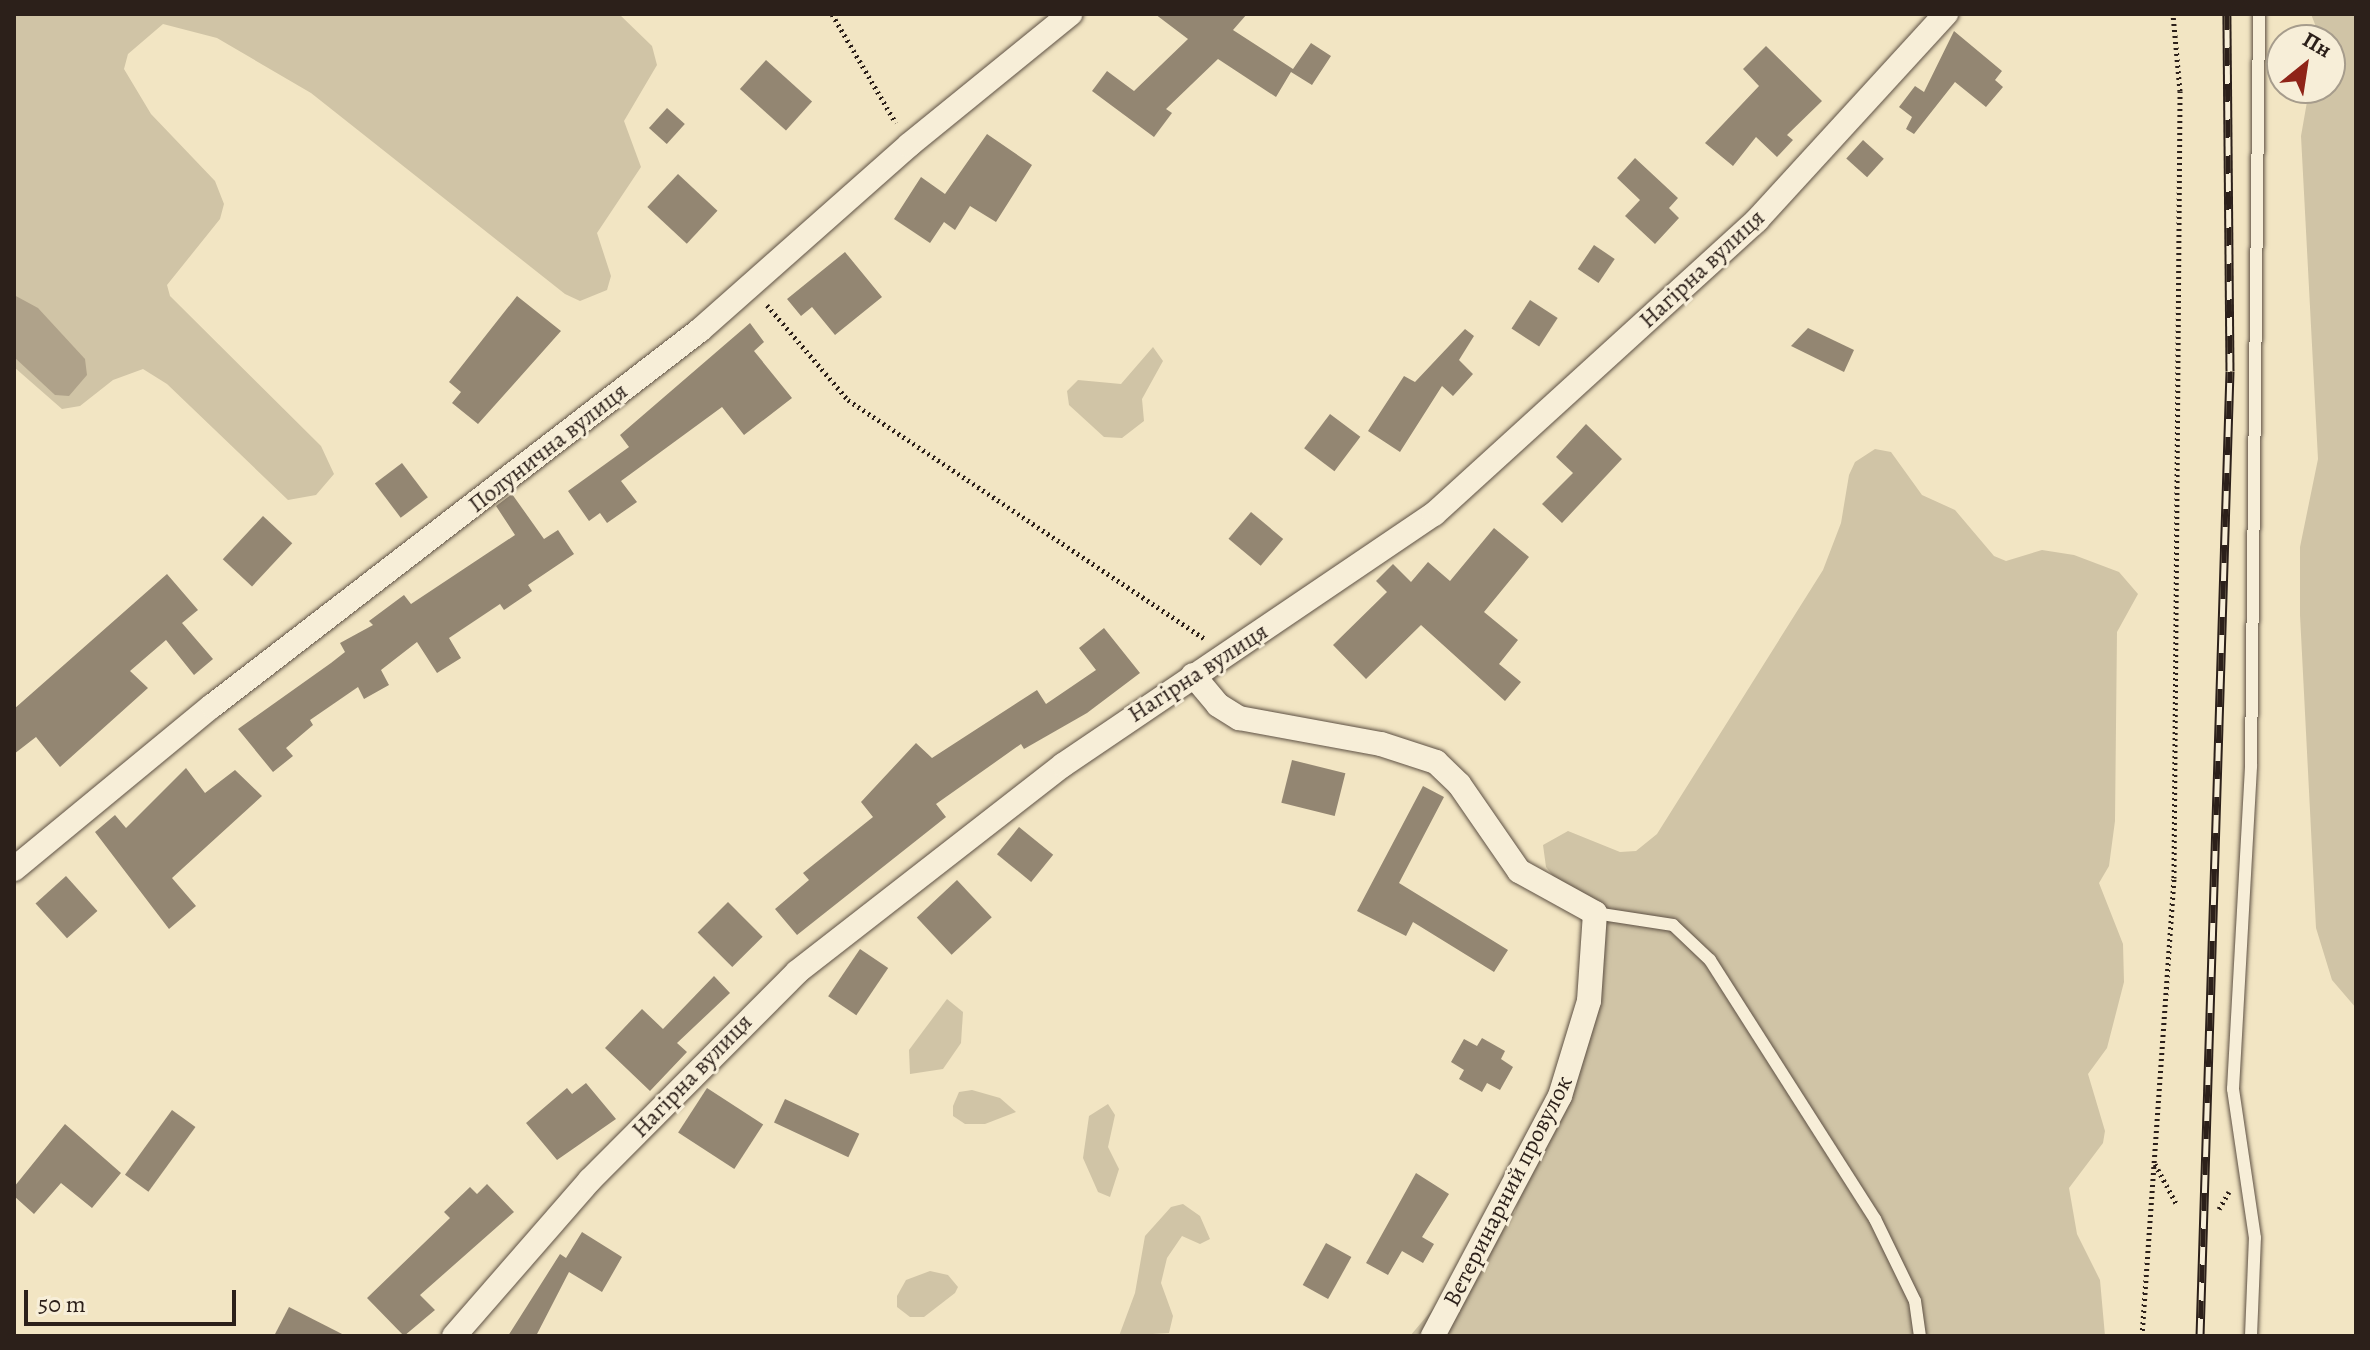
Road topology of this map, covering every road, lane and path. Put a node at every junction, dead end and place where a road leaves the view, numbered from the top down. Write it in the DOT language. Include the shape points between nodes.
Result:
graph roads {
  1 [pos="832,14"];
  2 [pos="1070,14"];
  3 [pos="1946,14"];
  4 [pos="2173,14"];
  5 [pos="2259,14"];
  6 [pos="909,145"];
  7 [pos="752,285"];
  8 [pos="1225,655"];
  9 [pos="1193,675"];
  10 [pos="14,869"];
  11 [pos="1595,913"];
  12 [pos="2153,1161"];
  13 [pos="2177,1205"];
  14 [pos="454,1336"];
  15 [pos="1433,1336"];
  16 [pos="1920,1336"];
  17 [pos="2142,1336"];
  18 [pos="2251,1336"];
  1 -- 6 [label="path"];
  2 -- 6 [label="street, Полунична вулиця"];
  3 -- 8 [label="street, Нагірна вулиця" via="1757,220 1434,514"];
  4 -- 12 [label="path" via="2180,91 2174,878"];
  5 -- 18 [label="lane" via="2251,750 2233,1089 2255,1238"];
  6 -- 7 [label="street, Полунична вулиця"];
  7 -- 8 [label="path" via="848,400"];
  7 -- 10 [label="street, Полунична вулиця" via="193,721"];
  8 -- 9 [label="street, Нагірна вулиця"];
  9 -- 11 [label="street" via="1218,705 1239,718 1381,744 1436,762 1459,784 1519,871"];
  9 -- 14 [label="street, Нагірна вулиця" via="1063,765 797,972 590,1180"];
  11 -- 15 [label="street, Ветеринарний провулок" via="1589,1001 1564,1086"];
  11 -- 16 [label="lane" via="1673,925 1710,960 1875,1219 1910,1286"];
  12 -- 13 [label="path"];
  12 -- 17 [label="path"];
}
